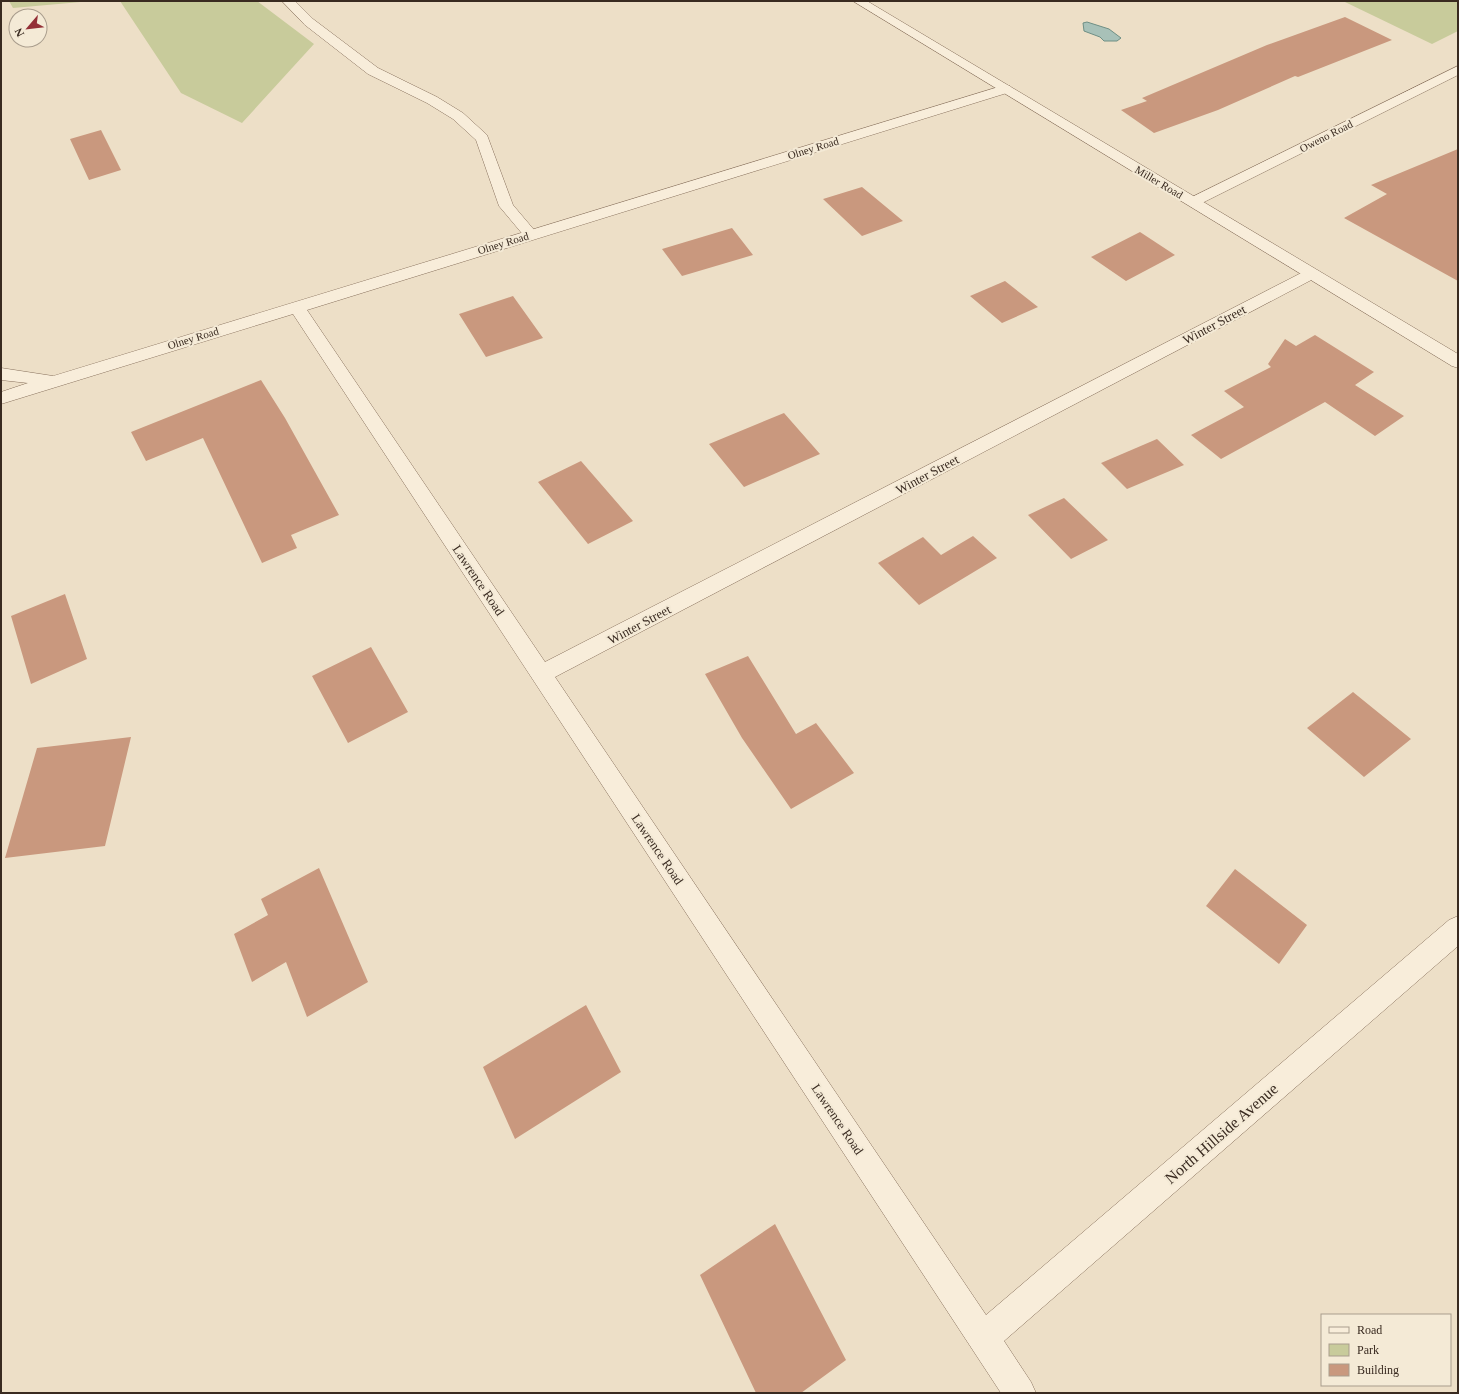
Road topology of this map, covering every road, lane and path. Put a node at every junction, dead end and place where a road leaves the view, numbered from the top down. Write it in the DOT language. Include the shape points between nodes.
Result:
graph roads {
  1 [pos="288,1"];
  2 [pos="862,1"];
  3 [pos="1458,70"];
  4 [pos="1005,89"];
  5 [pos="1193,202"];
  6 [pos="530,234"];
  7 [pos="1311,274"];
  8 [pos="296,306"];
  9 [pos="1458,362"];
  10 [pos="1,374"];
  11 [pos="52,381"];
  12 [pos="1,398"];
  13 [pos="542,674"];
  14 [pos="1458,928"];
  15 [pos="983,1338"];
  16 [pos="1020,1393"];
  1 -- 6 [label="street" via="309,22 372,71 432,100 458,116 482,138 506,206"];
  2 -- 4 [label="street, Miller Road"];
  3 -- 5 [label="street, Oweno Road"];
  4 -- 5 [label="street, Miller Road"];
  4 -- 6 [label="street, Olney Road"];
  5 -- 7 [label="street, Miller Road"];
  6 -- 8 [label="street, Olney Road"];
  7 -- 9 [label="street, Miller Road"];
  7 -- 13 [label="street, Winter Street"];
  8 -- 11 [label="street, Olney Road"];
  8 -- 13 [label="street, Lawrence Road"];
  10 -- 11 [label="street"];
  11 -- 12 [label="street, Olney Road"];
  13 -- 15 [label="street, Lawrence Road"];
  14 -- 15 [label="street, North Hillside Avenue"];
  15 -- 16 [label="street, Lawrence Road"];
}
